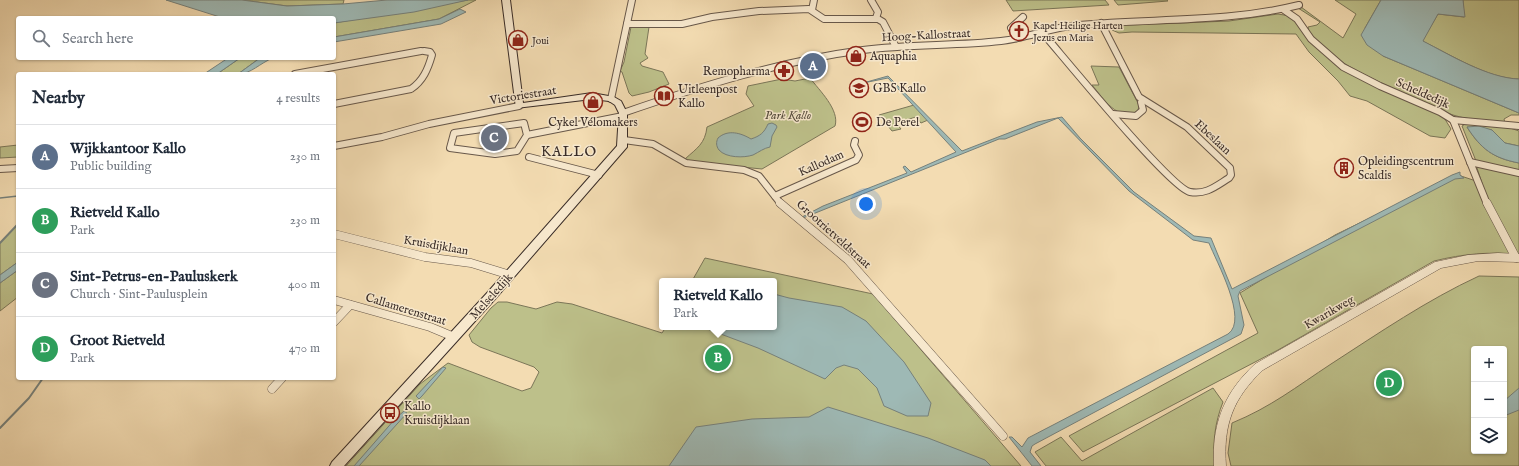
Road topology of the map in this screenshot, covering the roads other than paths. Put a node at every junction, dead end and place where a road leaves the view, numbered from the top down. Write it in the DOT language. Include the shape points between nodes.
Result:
graph roads {
  1 [pos="506,0"];
  2 [pos="632,0"];
  3 [pos="814,0"];
  4 [pos="871,0"];
  5 [pos="1299,5"];
  6 [pos="812,10"];
  7 [pos="1284,10"];
  8 [pos="1023,17"];
  9 [pos="876,18"];
  10 [pos="1102,23"];
  11 [pos="627,24"];
  12 [pos="1041,31"];
  13 [pos="1017,38"];
  14 [pos="895,46"];
  15 [pos="306,72"];
  16 [pos="611,99"];
  17 [pos="1143,100"];
  18 [pos="336,104"];
  19 [pos="519,106"];
  20 [pos="623,114"];
  21 [pos="1113,114"];
  22 [pos="1453,120"];
  23 [pos="1519,126"];
  24 [pos="527,135"];
  25 [pos="624,140"];
  26 [pos="855,141"];
  27 [pos="336,146"];
  28 [pos="529,157"];
  29 [pos="1470,162"];
  30 [pos="16,168"];
  31 [pos="0,169"];
  32 [pos="1519,173"];
  33 [pos="599,175"];
  34 [pos="775,196"];
  35 [pos="336,235"];
  36 [pos="1518,258"];
  37 [pos="510,275"];
  38 [pos="336,301"];
  39 [pos="350,305"];
  40 [pos="336,320"];
  41 [pos="454,337"];
  42 [pos="280,380"];
  43 [pos="272,389"];
  44 [pos="1003,436"];
  45 [pos="336,466"];
  46 [pos="1220,466"];
  1 -- 19 [label="main road"];
  2 -- 11 [label="street"];
  3 -- 6 [label="street"];
  4 -- 9 [label="street" via="878,12"];
  5 -- 7 [label="street, Hoog-Kallostraat"];
  6 -- 9 [label="street" via="824,19"];
  6 -- 11 [label="street" via="759,10 721,17 714,21 668,25"];
  7 -- 10 [label="street, Hoog-Kallostraat" via="1211,21"];
  7 -- 22 [label="street, Scheldedijk" via="1297,19 1311,39 1343,67"];
  8 -- 13 [label="street" via="1011,28"];
  9 -- 14 [label="street" via="883,22"];
  10 -- 12 [label="street, Hoog-Kallostraat"];
  10 -- 17 [label="street, Ebeslaan" via="1137,94"];
  11 -- 16 [label="street" via="619,63 615,70 614,93"];
  12 -- 13 [label="street, Hoog-Kallostraat"];
  12 -- 21 [label="street, Ebeslaan"];
  13 -- 14 [label="street, Hoog-Kallostraat" via="982,43"];
  14 -- 20 [label="street, Hoog-Kallostraat" via="852,52 755,73 719,82"];
  15 -- 18 [label="street" via="422,51 430,52 432,55 422,80 415,87"];
  16 -- 19 [label="main road, Victoriestraat" via="592,96"];
  16 -- 20 [label="main road" via="618,103"];
  17 -- 21 [label="street" via="1143,110 1136,116"];
  17 -- 21 [label="street, Ebeslaan" via="1187,127 1230,168 1229,178 1205,193 1189,192 1177,184"];
  19 -- 27 [label="street, Victoriestraat"];
  20 -- 24 [label="street, Hoog-Kallostraat"];
  20 -- 25 [label="main road, Melseledijk"];
  22 -- 23 [label="street"];
  22 -- 29 [label="street, Scheldedijk"];
  24 -- 24 [label="street" via="524,123 454,133 450,147 495,154 511,152 517,151"];
  25 -- 33 [label="main road, Melseledijk" via="620,152"];
  25 -- 34 [label="street, Grootrietveldstraat" via="653,144 686,164 750,171 759,176"];
  26 -- 34 [label="street, Kallodam" via="854,145 859,155 856,160"];
  28 -- 33 [label="street"];
  29 -- 32 [label="street"];
  29 -- 36 [label="street, Scheldedijk" via="1483,196"];
  30 -- 31 [label="street"];
  33 -- 37 [label="main road, Melseledijk"];
  34 -- 44 [label="street, Grootrietveldstraat" via="848,260"];
  35 -- 37 [label="street, Kruisdijklaan" via="425,257 472,263"];
  36 -- 46 [label="street, Kwarikweg" via="1484,256 1438,265 1259,367 1236,391 1226,410 1220,443"];
  37 -- 41 [label="main road, Melseledijk"];
  38 -- 39 [label="street, Callamerenstraat"];
  39 -- 40 [label="street, Callamerenstraat"];
  39 -- 41 [label="street, Callamerenstraat" via="430,326"];
  41 -- 45 [label="main road, Melseledijk"];
  42 -- 43 [label="street"];
}
